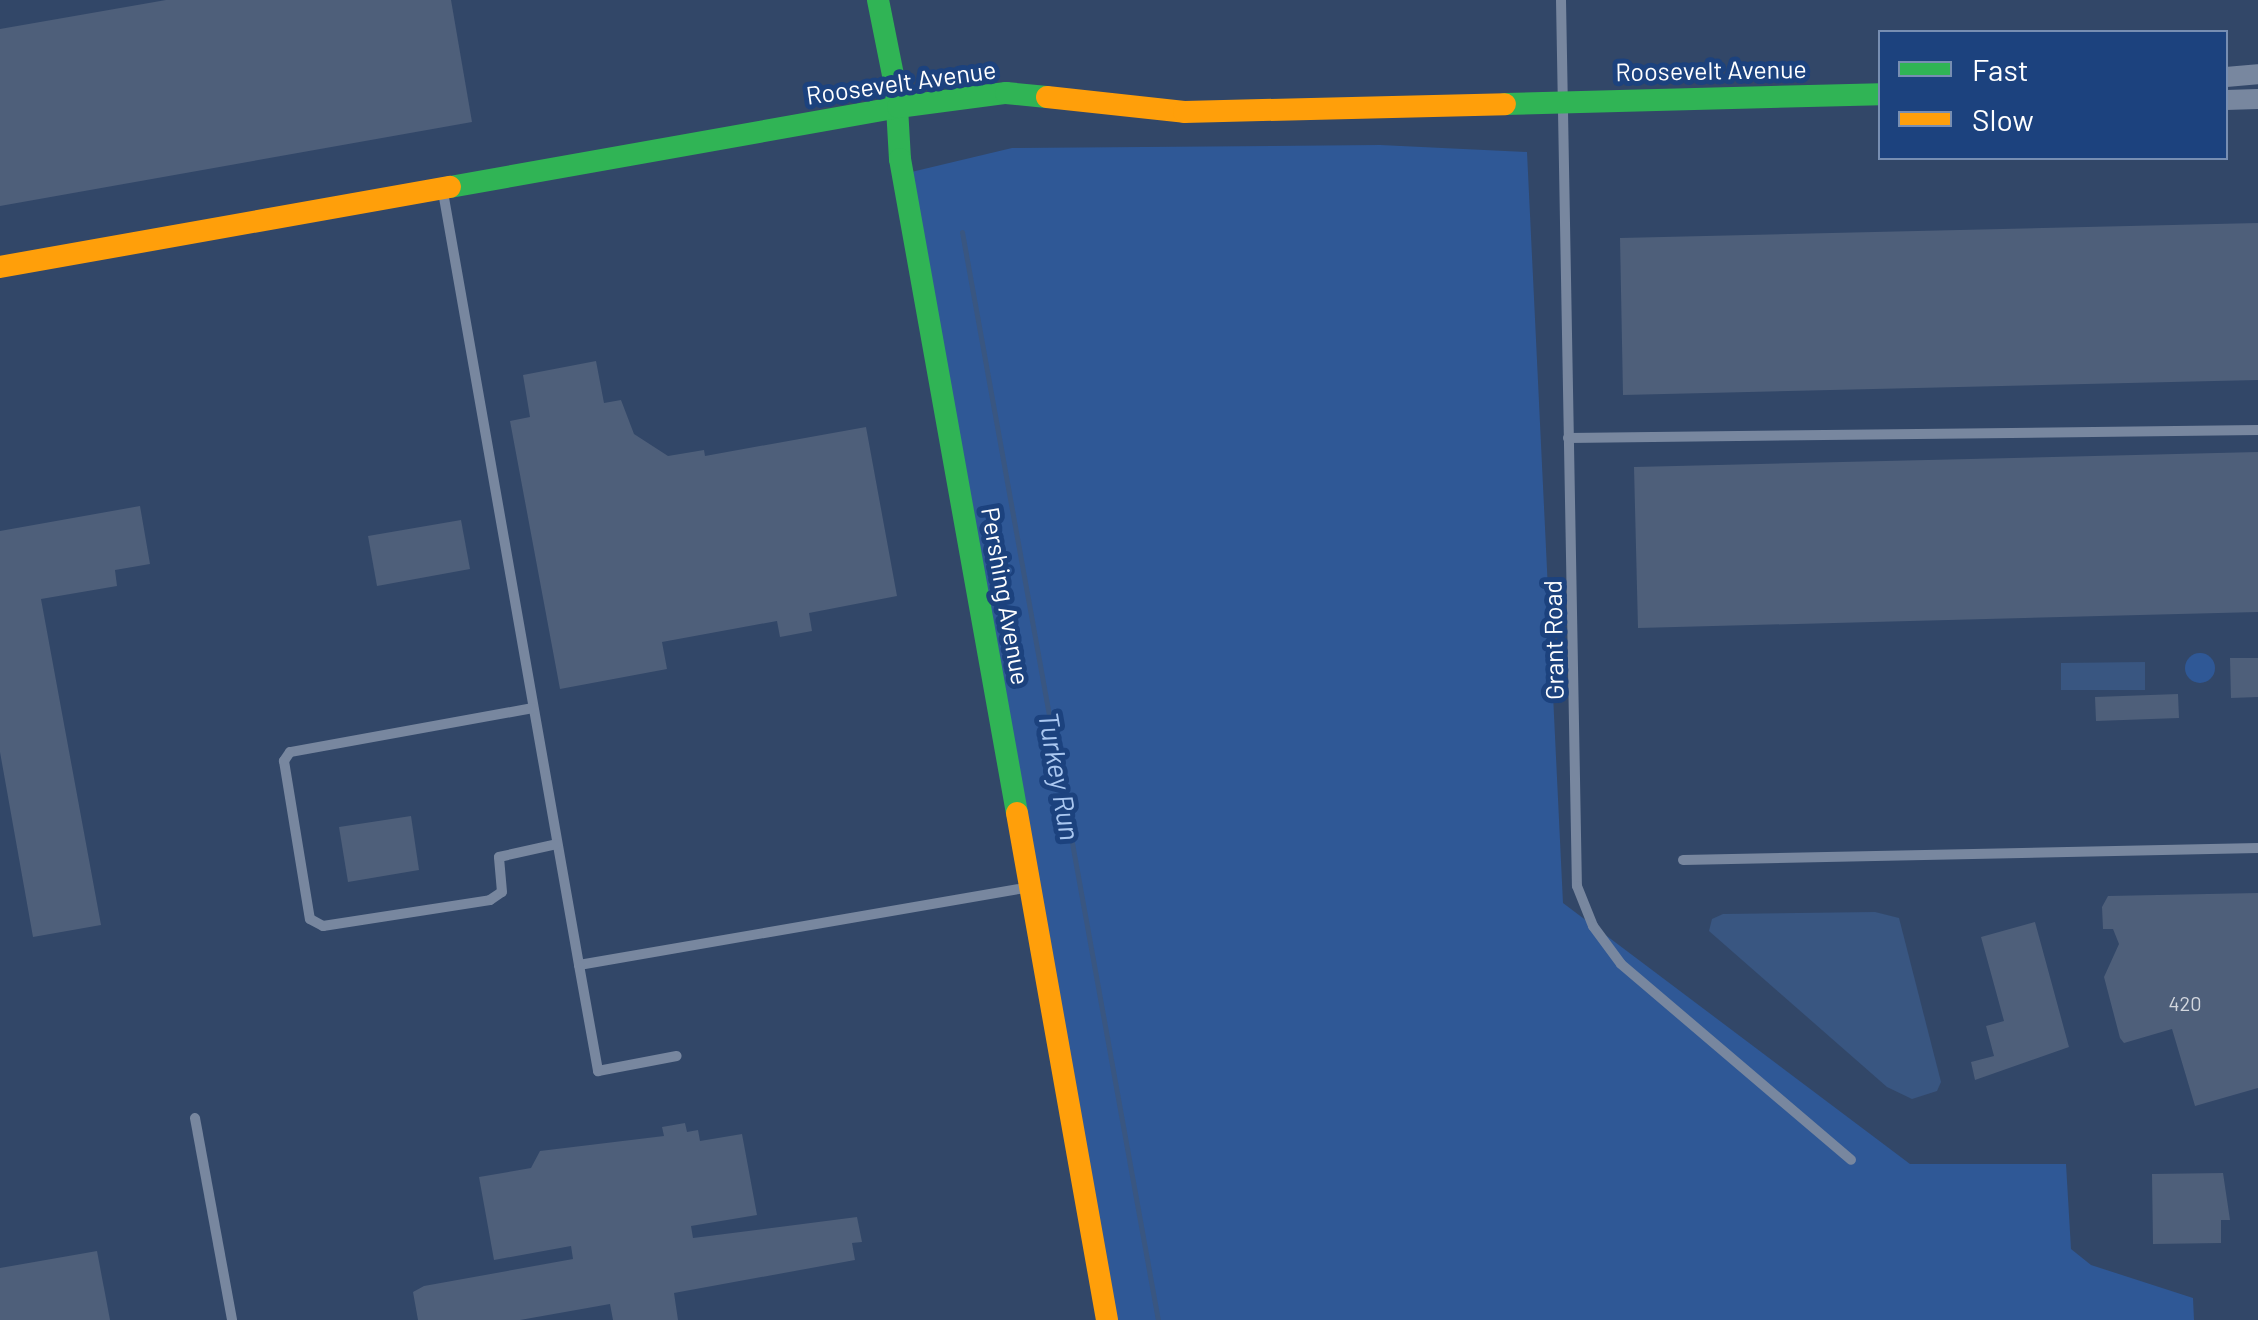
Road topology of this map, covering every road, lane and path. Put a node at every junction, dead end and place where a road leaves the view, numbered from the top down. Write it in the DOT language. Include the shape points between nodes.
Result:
graph roads {
  1 [pos="878,0"];
  2 [pos="1562,0"];
  3 [pos="2258,74"];
  4 [pos="2228,77"];
  5 [pos="1878,94"];
  6 [pos="2258,99"];
  7 [pos="1564,100"];
  8 [pos="2228,100"];
  9 [pos="898,107"];
  10 [pos="443,192"];
  11 [pos="0,267"];
  12 [pos="2258,430"];
  13 [pos="1568,438"];
  14 [pos="533,708"];
  15 [pos="558,844"];
  16 [pos="2258,848"];
  17 [pos="1683,860"];
  18 [pos="1030,887"];
  19 [pos="579,965"];
  20 [pos="677,1056"];
  21 [pos="195,1118"];
  22 [pos="1850,1160"];
  23 [pos="232,1320"];
  24 [pos="1107,1320"];
  1 -- 9 [label="street, Pershing Avenue"];
  2 -- 7 [label="lane, Grant Road"];
  3 -- 4 [label="street"];
  5 -- 7 [label="street, Roosevelt Avenue"];
  6 -- 8 [label="street"];
  7 -- 9 [label="street, Roosevelt Avenue" via="1184,112 1006,93"];
  7 -- 13 [label="lane, Grant Road"];
  9 -- 10 [label="street, Roosevelt Avenue"];
  9 -- 18 [label="street, Pershing Avenue" via="900,159"];
  10 -- 11 [label="street, Roosevelt Avenue"];
  10 -- 14 [label="lane"];
  12 -- 13 [label="lane"];
  13 -- 22 [label="lane, Grant Road" via="1577,886 1593,926 1621,964"];
  14 -- 15 [label="lane"];
  14 -- 15 [label="lane" via="290,752 284,762 310,919 322,926 490,900 502,892 499,857"];
  15 -- 19 [label="lane"];
  16 -- 17 [label="lane"];
  18 -- 19 [label="lane"];
  18 -- 24 [label="street, Pershing Avenue"];
  19 -- 20 [label="lane" via="598,1071"];
  21 -- 23 [label="lane"];
}
